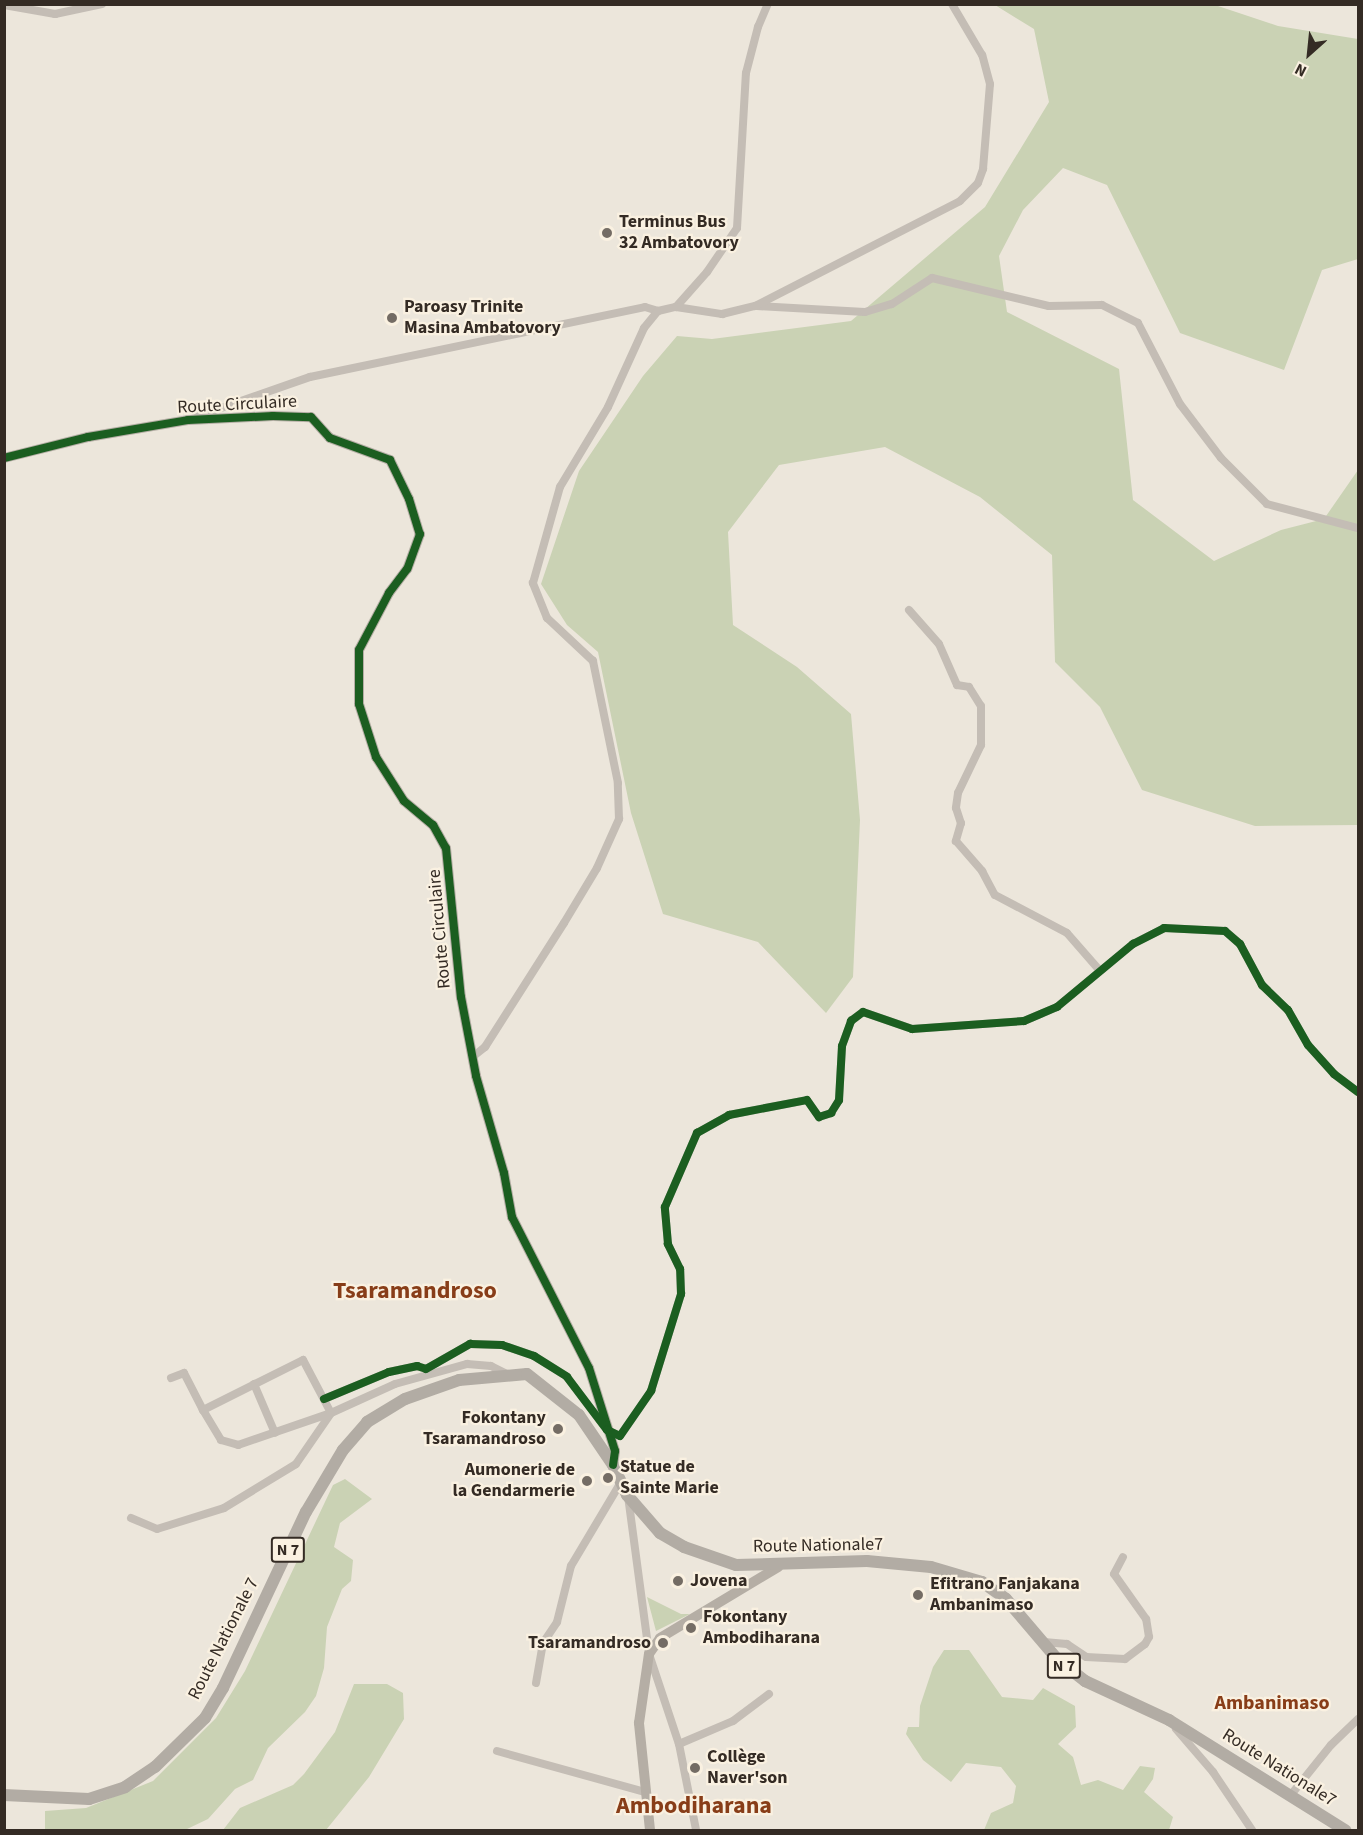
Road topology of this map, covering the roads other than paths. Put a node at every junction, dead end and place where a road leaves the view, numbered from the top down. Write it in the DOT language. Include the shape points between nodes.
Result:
graph roads {
  1 [pos="102,4"];
  2 [pos="768,4"];
  3 [pos="952,4"];
  4 [pos="4,5"];
  5 [pos="755,306"];
  6 [pos="676,307"];
  7 [pos="658,311"];
  8 [pos="188,420"];
  9 [pos="4,458"];
  10 [pos="1359,528"];
  11 [pos="909,610"];
  12 [pos="1100,971"];
  13 [pos="475,1055"];
  14 [pos="1359,1092"];
  15 [pos="508,1375"];
  16 [pos="171,1378"];
  17 [pos="254,1384"];
  18 [pos="324,1399"];
  19 [pos="203,1410"];
  20 [pos="331,1413"];
  21 [pos="607,1430"];
  22 [pos="274,1432"];
  23 [pos="613,1465"];
  24 [pos="621,1482"];
  25 [pos="627,1495"];
  26 [pos="131,1518"];
  27 [pos="1123,1557"];
  28 [pos="778,1567"];
  29 [pos="1044,1642"];
  30 [pos="649,1653"];
  31 [pos="536,1683"];
  32 [pos="769,1694"];
  33 [pos="1359,1719"];
  34 [pos="1168,1720"];
  35 [pos="679,1744"];
  36 [pos="496,1751"];
  37 [pos="645,1792"];
  38 [pos="4,1796"];
  39 [pos="1290,1796"];
  40 [pos="650,1830"];
  41 [pos="696,1830"];
  42 [pos="1252,1830"];
  43 [pos="1345,1830"];
  1 -- 4 [label="street" via="55,14"];
  2 -- 6 [label="street" via="746,74 737,228 707,272"];
  3 -- 5 [label="street" via="982,55 990,84 986,148 978,183 960,201"];
  5 -- 6 [label="street" via="722,314"];
  5 -- 10 [label="street" via="866,312 892,304 932,278 1049,306 1102,305 1138,323 1180,405 1221,458 1267,504"];
  6 -- 7 [label="street"];
  7 -- 8 [label="street" via="645,307 310,377"];
  7 -- 13 [label="street" via="644,328 608,407 561,487 533,583 547,618 593,661 618,783 619,819 597,868 564,923 485,1047"];
  8 -- 9 [label="street, Route Circulaire" via="88,437"];
  8 -- 13 [label="street, Route Circulaire" via="311,417 330,438 390,460 409,499 420,534 407,569 389,593 359,650 358,698 376,757 404,801 433,825 446,848 453,941"];
  11 -- 12 [label="street" via="939,644 957,685 969,687 981,706 981,744 958,793 956,808 961,823 956,841 982,871 995,895 1067,933"];
  12 -- 14 [label="street" via="1133,944 1164,928 1225,931 1240,944 1262,984 1288,1010 1308,1045 1334,1074"];
  12 -- 21 [label="street" via="1057,1007 1024,1021 912,1029 863,1012 851,1021 843,1046 839,1100 831,1113 819,1117 807,1100 729,1115 697,1133 665,1208 668,1244 680,1269 681,1294 668,1339 651,1391 639,1412 620,1436"];
  13 -- 21 [label="street, Route Circulaire" via="476,1076 504,1173 512,1217 555,1307 577,1340"];
  15 -- 20 [label="street" via="491,1366 467,1364 395,1384"];
  15 -- 23 [label="main road, Route Nationale 7 / N 7" via="527,1374 564,1400"];
  15 -- 38 [label="main road, Route Nationale 7 / N 7" via="459,1380 405,1399 385,1409 355,1436 306,1512 205,1718 155,1767 125,1787 89,1799"];
  16 -- 19 [label="street" via="184,1372"];
  17 -- 18 [label="street" via="303,1360"];
  17 -- 19 [label="street"];
  17 -- 22 [label="street"];
  18 -- 20 [label="street"];
  18 -- 21 [label="street" via="389,1372 417,1366 426,1369 470,1344 502,1345 534,1356 567,1377"];
  19 -- 22 [label="street" via="220,1440 230,1446"];
  20 -- 22 [label="street"];
  20 -- 26 [label="street" via="296,1464 224,1508 157,1529"];
  21 -- 23 [label="street, Route Circulaire" via="615,1451"];
  23 -- 24 [label="main road, N 7"];
  24 -- 25 [label="main road, N 7"];
  24 -- 31 [label="street" via="571,1566 557,1622 543,1643"];
  25 -- 28 [label="main road, Route Nationale7 / N 7" via="660,1533 684,1547 736,1565"];
  25 -- 30 [label="street"];
  27 -- 29 [label="street" via="1114,1574 1146,1619 1149,1638 1145,1644 1125,1659 1086,1657 1067,1644"];
  28 -- 29 [label="main road, Route Nationale7 / N 7" via="867,1561 931,1567 964,1575 1006,1599"];
  28 -- 30 [label="street" via="660,1638"];
  29 -- 34 [label="main road, Route Nationale7 / N 7" via="1066,1668 1085,1681"];
  30 -- 35 [label="street"];
  30 -- 37 [label="street" via="639,1722"];
  32 -- 35 [label="street" via="734,1721"];
  33 -- 39 [label="street" via="1331,1745"];
  34 -- 39 [label="main road, Route Nationale7 / N 7"];
  34 -- 42 [label="street" via="1213,1772"];
  35 -- 41 [label="street"];
  36 -- 37 [label="street"];
  37 -- 40 [label="street"];
  39 -- 43 [label="main road, Route Nationale7 / N 7"];
}
